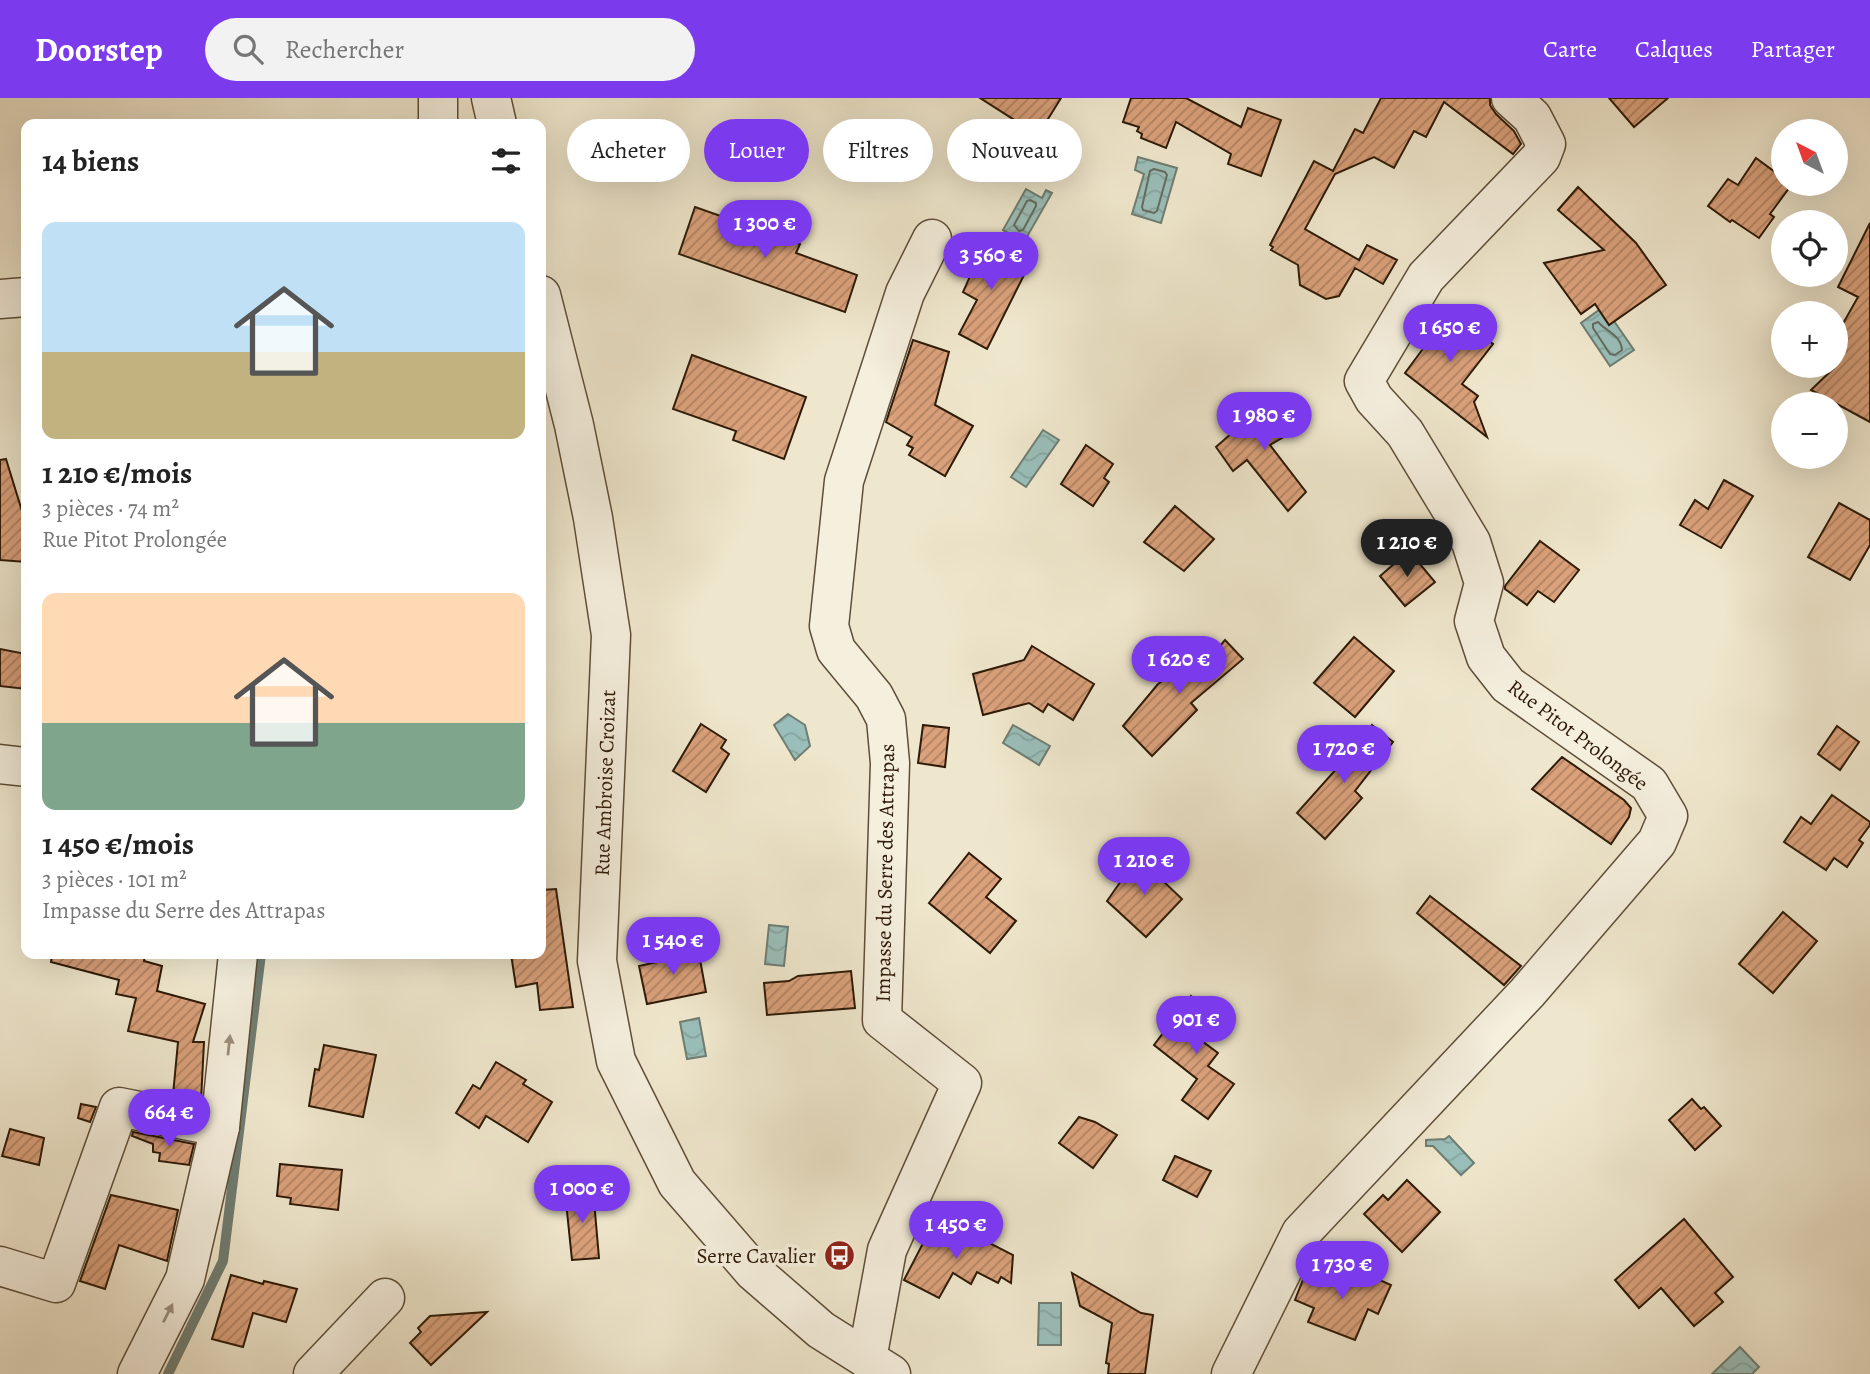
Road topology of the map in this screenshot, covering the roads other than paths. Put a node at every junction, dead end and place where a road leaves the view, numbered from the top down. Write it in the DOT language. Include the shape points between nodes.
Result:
graph roads {
  1 [pos="439,98"];
  2 [pos="491,98"];
  3 [pos="1511,98"];
  4 [pos="438,119"];
  5 [pos="496,119"];
  6 [pos="932,239"];
  7 [pos="21,297"];
  8 [pos="0,299"];
  9 [pos="546,315"];
  10 [pos="0,764"];
  11 [pos="21,766"];
  12 [pos="237,959"];
  13 [pos="220,1126"];
  14 [pos="0,1266"];
  15 [pos="385,1298"];
  16 [pos="879,1366"];
  17 [pos="137,1374"];
  18 [pos="313,1374"];
  19 [pos="1231,1374"];
  1 -- 4 [label="street"];
  2 -- 5 [label="street"];
  3 -- 19 [label="street, Rue Pitot Prolongée" via="1532,117 1546,144 1541,157 1426,277 1364,381 1405,433 1471,542 1484,583 1474,621 1486,657 1508,685 1649,784 1668,816 1657,842 1527,993 1301,1233"];
  6 -- 16 [label="street, Impasse du Serre des Attrapas" via="905,293 844,481 829,626 836,650 874,696 886,719 890,763 882,1020 962,1083 887,1250"];
  7 -- 8 [label="street"];
  9 -- 16 [label="street, Rue Ambroise Croizat" via="574,425 611,635 597,961 617,1061 677,1183 754,1272 821,1330"];
  10 -- 11 [label="street"];
  13 -- 12 [label="street, one-way"];
  13 -- 14 [label="street" via="119,1107 56,1283"];
  17 -- 13 [label="street, one-way" via="185,1279"];
  15 -- 18 [label="street"];
}
